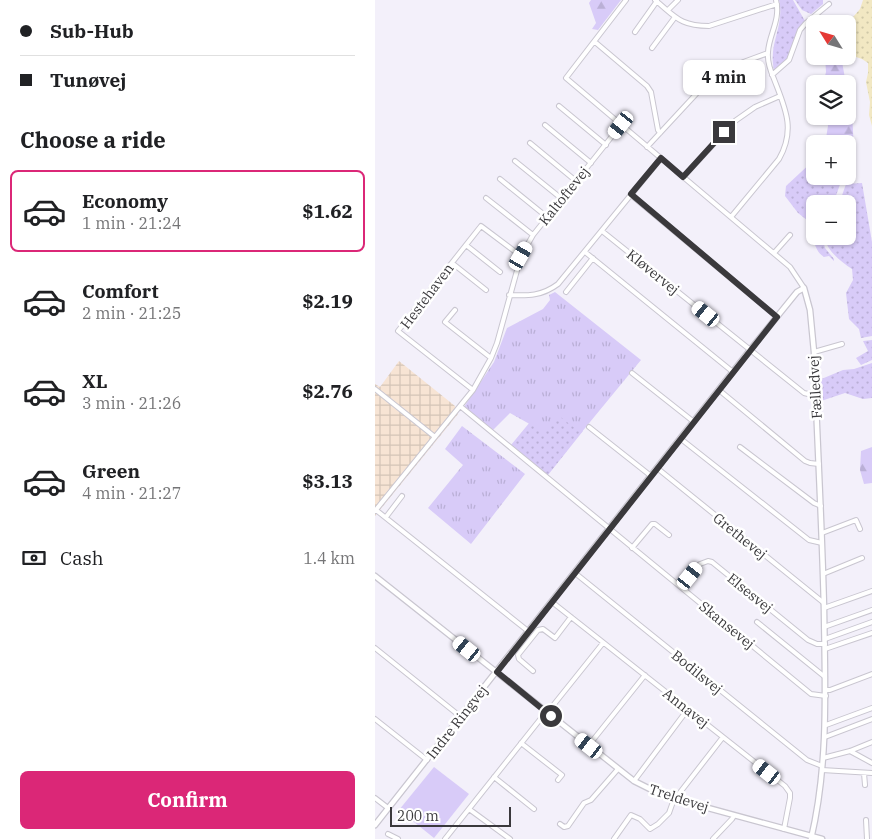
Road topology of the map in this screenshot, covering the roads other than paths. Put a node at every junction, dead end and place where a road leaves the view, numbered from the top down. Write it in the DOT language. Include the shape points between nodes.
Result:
graph roads {
  1 [pos="627,0"];
  2 [pos="678,0"];
  3 [pos="656,1"];
  4 [pos="776,2"];
  5 [pos="829,4"];
  6 [pos="668,10"];
  7 [pos="675,17"];
  8 [pos="635,32"];
  9 [pos="595,42"];
  10 [pos="652,48"];
  11 [pos="768,53"];
  12 [pos="772,74"];
  13 [pos="780,96"];
  14 [pos="559,106"];
  15 [pos="545,125"];
  16 [pos="621,125"];
  17 [pos="660,133"];
  18 [pos="530,143"];
  19 [pos="606,144"];
  20 [pos="647,147"];
  21 [pos="661,158"];
  22 [pos="515,162"];
  23 [pos="591,163"];
  24 [pos="683,177"];
  25 [pos="500,180"];
  26 [pos="577,181"];
  27 [pos="631,194"];
  28 [pos="486,198"];
  29 [pos="562,199"];
  30 [pos="547,217"];
  31 [pos="731,217"];
  32 [pos="602,231"];
  33 [pos="533,235"];
  34 [pos="790,235"];
  35 [pos="466,245"];
  36 [pos="585,252"];
  37 [pos="774,254"];
  38 [pos="521,256"];
  39 [pos="593,258"];
  40 [pos="452,263"];
  41 [pos="501,272"];
  42 [pos="804,288"];
  43 [pos="487,290"];
  44 [pos="566,292"];
  45 [pos="509,294"];
  46 [pos="455,310"];
  47 [pos="777,317"];
  48 [pos="842,344"];
  49 [pos="750,350"];
  50 [pos="814,352"];
  51 [pos="491,358"];
  52 [pos="632,372"];
  53 [pos="733,372"];
  54 [pos="375,389"];
  55 [pos="473,390"];
  56 [pos="719,390"];
  57 [pos="816,396"];
  58 [pos="459,406"];
  59 [pos="694,422"];
  60 [pos="589,427"];
  61 [pos="435,437"];
  62 [pos="681,438"];
  63 [pos="740,447"];
  64 [pos="819,464"];
  65 [pos="657,468"];
  66 [pos="651,476"];
  67 [pos="402,496"];
  68 [pos="821,506"];
  69 [pos="376,507"];
  70 [pos="386,517"];
  71 [pos="609,529"];
  72 [pos="860,529"];
  73 [pos="821,533"];
  74 [pos="669,535"];
  75 [pos="822,542"];
  76 [pos="632,548"];
  77 [pos="862,558"];
  78 [pos="575,572"];
  79 [pos="823,574"];
  80 [pos="375,576"];
  81 [pos="681,587"];
  82 [pos="872,591"];
  83 [pos="551,602"];
  84 [pos="824,605"];
  85 [pos="872,610"];
  86 [pos="571,617"];
  87 [pos="757,622"];
  88 [pos="872,622"];
  89 [pos="825,627"];
  90 [pos="528,631"];
  91 [pos="872,633"];
  92 [pos="603,642"];
  93 [pos="825,644"];
  94 [pos="375,648"];
  95 [pos="533,670"];
  96 [pos="497,672"];
  97 [pos="872,674"];
  98 [pos="645,675"];
  99 [pos="825,678"];
  100 [pos="825,690"];
  101 [pos="825,696"];
  102 [pos="872,708"];
  103 [pos="688,709"];
  104 [pos="546,712"];
  105 [pos="461,717"];
  106 [pos="375,719"];
  107 [pos="872,719"];
  108 [pos="826,725"];
  109 [pos="825,736"];
  110 [pos="723,737"];
  111 [pos="872,742"];
  112 [pos="521,743"];
  113 [pos="589,746"];
  114 [pos="850,751"];
  115 [pos="823,758"];
  116 [pos="427,760"];
  117 [pos="872,763"];
  118 [pos="822,768"];
  119 [pos="618,769"];
  120 [pos="864,773"];
  121 [pos="872,773"];
  122 [pos="494,777"];
  123 [pos="559,780"];
  124 [pos="634,781"];
  125 [pos="865,785"];
  126 [pos="375,798"];
  127 [pos="675,799"];
  128 [pos="388,808"];
  129 [pos="469,809"];
  130 [pos="534,809"];
  131 [pos="734,816"];
  132 [pos="866,820"];
  133 [pos="560,824"];
  134 [pos="375,825"];
  135 [pos="785,829"];
  136 [pos="388,834"];
  137 [pos="811,838"];
  138 [pos="398,839"];
  139 [pos="445,839"];
  140 [pos="509,839"];
  141 [pos="614,839"];
  142 [pos="713,839"];
  143 [pos="821,839"];
  144 [pos="867,839"];
  1 -- 9 [label="street"];
  2 -- 6 [label="street"];
  3 -- 6 [label="street"];
  3 -- 8 [label="street"];
  4 -- 7 [label="street" via="709,26 693,26"];
  4 -- 11 [label="street" via="776,24"];
  5 -- 12 [label="street" via="800,30 789,60"];
  6 -- 7 [label="street"];
  7 -- 10 [label="street"];
  9 -- 16 [label="street, Fælledvej" via="566,78"];
  9 -- 17 [label="street" via="647,86"];
  11 -- 12 [label="street"];
  11 -- 17 [label="street" via="722,70 711,78"];
  12 -- 13 [label="street"];
  13 -- 24 [label="street" via="755,107 735,121"];
  13 -- 31 [label="street" via="789,128 785,149"];
  14 -- 19 [label="street"];
  15 -- 23 [label="street"];
  16 -- 19 [label="street, Kaltoftevej"];
  16 -- 20 [label="street, Fælledvej"];
  17 -- 20 [label="street"];
  18 -- 26 [label="street"];
  19 -- 23 [label="street, Kaltoftevej"];
  20 -- 21 [label="street, Fælledvej"];
  21 -- 24 [label="street, Fælledvej"];
  21 -- 27 [label="street"];
  22 -- 29 [label="street"];
  23 -- 26 [label="street, Kaltoftevej"];
  24 -- 31 [label="street, Fælledvej"];
  25 -- 30 [label="street"];
  26 -- 29 [label="street, Kaltoftevej"];
  27 -- 32 [label="street"];
  27 -- 47 [label="street"];
  28 -- 33 [label="street"];
  29 -- 30 [label="street, Kaltoftevej"];
  30 -- 33 [label="street, Kaltoftevej"];
  31 -- 37 [label="street, Fælledvej"];
  32 -- 36 [label="street"];
  32 -- 49 [label="street, Kløvervej"];
  33 -- 38 [label="street, Kaltoftevej"];
  34 -- 37 [label="street"];
  35 -- 38 [label="street, Hestehaven" via="481,226"];
  35 -- 40 [label="street, Hestehaven"];
  35 -- 41 [label="street"];
  36 -- 39 [label="street"];
  36 -- 45 [label="street" via="552,288 531,296"];
  37 -- 42 [label="street, Fælledvej" via="795,273"];
  38 -- 45 [label="street, Kaltoftevej"];
  39 -- 44 [label="street"];
  39 -- 53 [label="street"];
  40 -- 43 [label="street"];
  40 -- 55 [label="street, Hestehaven" via="398,331"];
  42 -- 47 [label="street, Indre Ringvej"];
  42 -- 50 [label="street, Fælledvej" via="810,310"];
  45 -- 51 [label="street, Kaltoftevej"];
  46 -- 51 [label="street" via="445,322"];
  47 -- 49 [label="street, Indre Ringvej"];
  48 -- 50 [label="street"];
  49 -- 53 [label="street, Indre Ringvej"];
  49 -- 57 [label="street, Kløvervej" via="804,393"];
  50 -- 57 [label="street, Fælledvej"];
  51 -- 55 [label="street, Kaltoftevej"];
  52 -- 59 [label="street"];
  53 -- 56 [label="street, Indre Ringvej"];
  54 -- 61 [label="street"];
  55 -- 58 [label="street, Kaltoftevej"];
  56 -- 59 [label="street, Indre Ringvej"];
  56 -- 64 [label="street" via="805,461"];
  57 -- 64 [label="street, Fælledvej"];
  58 -- 61 [label="street, Kaltoftevej"];
  58 -- 71 [label="street, Skansevej"];
  59 -- 62 [label="street, Indre Ringvej"];
  60 -- 66 [label="street"];
  61 -- 69 [label="street, Kaltoftevej"];
  62 -- 65 [label="street, Indre Ringvej"];
  62 -- 75 [label="street" via="809,540"];
  63 -- 68 [label="street"];
  64 -- 68 [label="street, Fælledvej"];
  65 -- 66 [label="street, Indre Ringvej"];
  65 -- 84 [label="street, Grethevej"];
  66 -- 71 [label="street, Indre Ringvej"];
  67 -- 70 [label="street"];
  68 -- 73 [label="street, Fælledvej"];
  69 -- 70 [label="street"];
  70 -- 90 [label="street"];
  71 -- 76 [label="street, Skansevej"];
  71 -- 78 [label="street, Indre Ringvej"];
  72 -- 73 [label="street" via="856,520"];
  73 -- 75 [label="street, Fælledvej"];
  74 -- 76 [label="street" via="652,524"];
  75 -- 79 [label="street, Fælledvej"];
  76 -- 81 [label="street, Skansevej"];
  77 -- 79 [label="street"];
  78 -- 83 [label="street, Indre Ringvej"];
  78 -- 118 [label="street, Bodilsvej" via="812,764"];
  79 -- 84 [label="street, Fælledvej"];
  80 -- 96 [label="street, Treldevej"];
  81 -- 93 [label="street, Elsesvej" via="700,564 708,561 808,640"];
  81 -- 101 [label="street, Skansevej" via="811,694"];
  82 -- 84 [label="street"];
  83 -- 86 [label="street, Annavej"];
  83 -- 90 [label="street, Indre Ringvej"];
  84 -- 89 [label="street, Fælledvej"];
  85 -- 89 [label="street"];
  86 -- 92 [label="street, Annavej"];
  86 -- 95 [label="street" via="555,638 543,629 539,630 518,655"];
  87 -- 99 [label="street"];
  88 -- 93 [label="street"];
  89 -- 93 [label="street, Fælledvej"];
  90 -- 96 [label="street, Indre Ringvej"];
  91 -- 93 [label="street"];
  92 -- 98 [label="street, Annavej"];
  92 -- 104 [label="street"];
  93 -- 99 [label="street, Fælledvej"];
  94 -- 105 [label="street"];
  96 -- 104 [label="street, Treldevej"];
  96 -- 105 [label="street, Indre Ringvej"];
  97 -- 100 [label="street"];
  98 -- 103 [label="street, Annavej"];
  98 -- 113 [label="street"];
  99 -- 100 [label="street, Fælledvej"];
  100 -- 101 [label="street, Fælledvej"];
  101 -- 108 [label="street, Fælledvej"];
  102 -- 108 [label="street"];
  103 -- 110 [label="street, Annavej"];
  103 -- 124 [label="street"];
  104 -- 112 [label="street"];
  104 -- 113 [label="street, Treldevej"];
  105 -- 116 [label="street, Indre Ringvej"];
  106 -- 116 [label="street"];
  107 -- 109 [label="street"];
  108 -- 109 [label="street, Fælledvej"];
  109 -- 115 [label="street, Fælledvej"];
  110 -- 127 [label="street"];
  110 -- 135 [label="street, Annavej" via="788,789 790,798"];
  111 -- 114 [label="street"];
  112 -- 122 [label="street"];
  112 -- 123 [label="street" via="563,775"];
  113 -- 119 [label="street, Treldevej"];
  114 -- 115 [label="street"];
  114 -- 117 [label="street"];
  115 -- 118 [label="street, Fælledvej"];
  116 -- 128 [label="street, Indre Ringvej"];
  118 -- 120 [label="street"];
  118 -- 137 [label="street, Fælledvej"];
  119 -- 124 [label="street, Treldevej"];
  119 -- 133 [label="street" via="591,800 584,803 568,826"];
  120 -- 121 [label="street"];
  120 -- 125 [label="street"];
  122 -- 129 [label="street"];
  122 -- 130 [label="street"];
  124 -- 127 [label="street, Treldevej"];
  126 -- 128 [label="street"];
  127 -- 131 [label="street, Treldevej"];
  127 -- 141 [label="street" via="669,812 650,829 631,815"];
  128 -- 134 [label="street, Indre Ringvej"];
  129 -- 139 [label="street"];
  129 -- 140 [label="street"];
  131 -- 135 [label="street, Treldevej"];
  131 -- 142 [label="street"];
  132 -- 144 [label="street"];
  135 -- 137 [label="street, Treldevej"];
  136 -- 138 [label="street"];
  137 -- 143 [label="street, Treldevej"];
}
